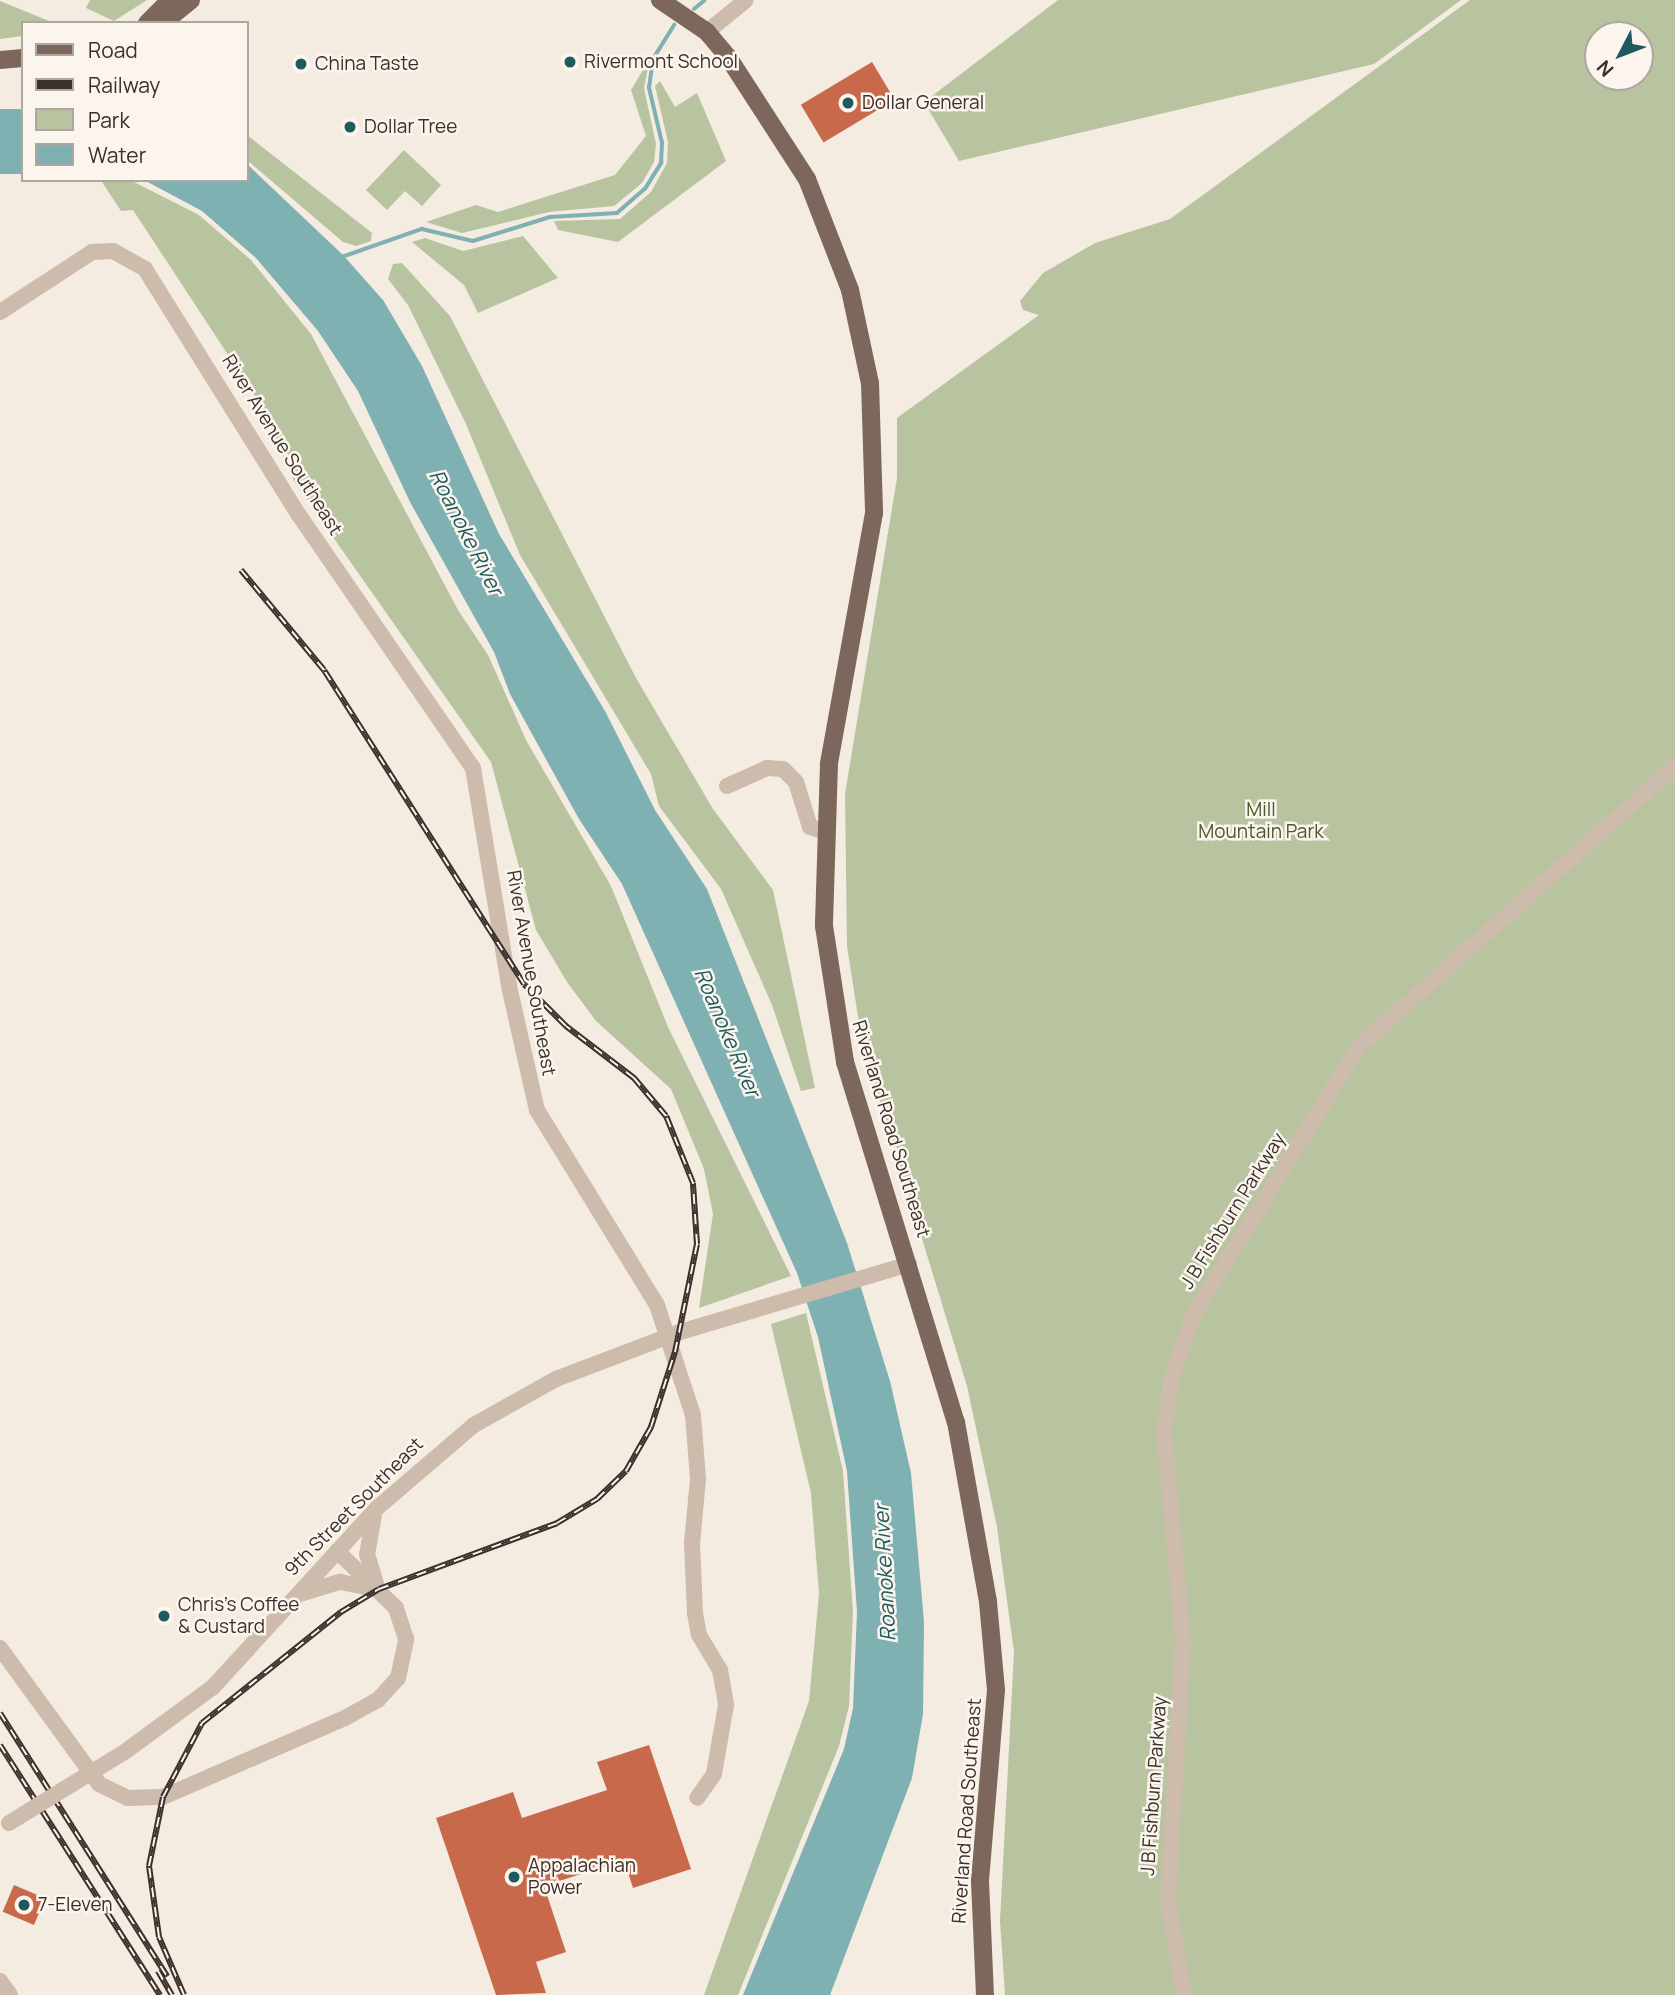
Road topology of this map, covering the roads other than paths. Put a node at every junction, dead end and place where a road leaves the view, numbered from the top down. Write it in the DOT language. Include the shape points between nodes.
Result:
graph roads {
  1 [pos="170,0"];
  2 [pos="191,0"];
  3 [pos="660,0"];
  4 [pos="746,0"];
  5 [pos="149,21"];
  6 [pos="165,21"];
  7 [pos="707,33"];
  8 [pos="21,58"];
  9 [pos="0,60"];
  10 [pos="0,312"];
  11 [pos="1675,766"];
  12 [pos="727,786"];
  13 [pos="823,831"];
  14 [pos="909,1264"];
  15 [pos="669,1337"];
  16 [pos="377,1508"];
  17 [pos="337,1551"];
  18 [pos="379,1589"];
  19 [pos="287,1605"];
  20 [pos="0,1648"];
  21 [pos="697,1798"];
  22 [pos="4,1826"];
  23 [pos="0,1981"];
  24 [pos="10,1995"];
  25 [pos="985,1995"];
  26 [pos="1184,1995"];
  1 -- 5 [label="main road"];
  2 -- 6 [label="main road"];
  3 -- 7 [label="main road, Riverland Road Southeast"];
  4 -- 7 [label="street"];
  7 -- 13 [label="main road, Riverland Road Southeast" via="789,145 818,201 850,290 870,383 874,513 829,764"];
  8 -- 9 [label="main road"];
  10 -- 15 [label="street, River Avenue Southeast" via="82,257 113,251 145,270 299,514 465,750 479,788 509,986 537,1110 648,1290"];
  11 -- 26 [label="street, J B Fishburn Parkway" via="1359,1046 1194,1314 1171,1380 1164,1433 1183,1641 1168,1902"];
  12 -- 13 [label="street" via="767,768 783,769 796,782 810,827"];
  13 -- 14 [label="main road, Riverland Road Southeast" via="824,926 837,1025"];
  14 -- 15 [label="street, 9th Street Southeast"];
  14 -- 25 [label="main road, Riverland Road Southeast" via="956,1422 993,1645 996,1733 979,1917"];
  15 -- 16 [label="street, 9th Street Southeast" via="520,1396 441,1449"];
  15 -- 21 [label="street, River Avenue Southeast" via="687,1389 697,1450 695,1613 699,1635 720,1670 726,1705 714,1774"];
  16 -- 17 [label="street, 9th Street Southeast"];
  16 -- 18 [label="street" via="367,1545"];
  17 -- 18 [label="street"];
  17 -- 19 [label="street, 9th Street Southeast"];
  18 -- 19 [label="street" via="321,1584"];
  18 -- 20 [label="street" via="396,1608 407,1639 404,1665 389,1690 345,1717 163,1797 128,1798 99,1784"];
  19 -- 22 [label="street, 9th Street Southeast, bridge" via="213,1687 126,1751"];
  23 -- 24 [label="street"];
}
